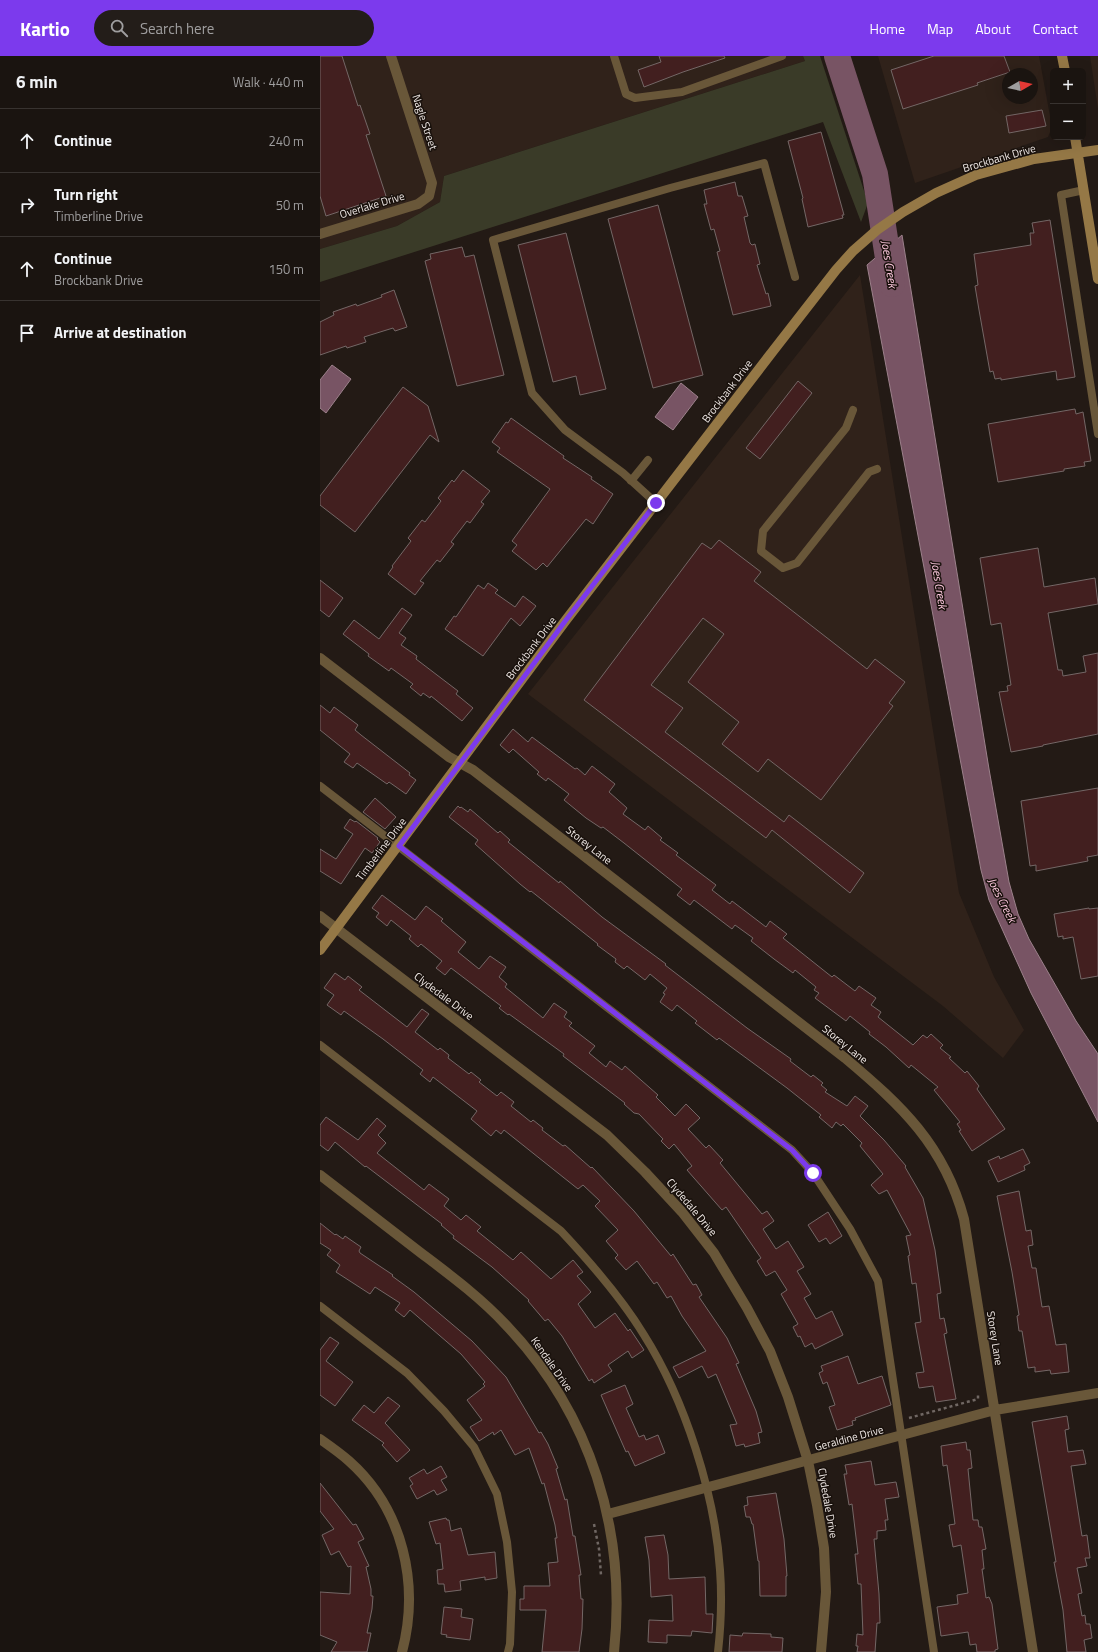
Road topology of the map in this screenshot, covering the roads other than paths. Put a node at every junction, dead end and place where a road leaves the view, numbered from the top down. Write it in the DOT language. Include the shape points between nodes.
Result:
graph roads {
  1 [pos="391,56"];
  2 [pos="614,56"];
  3 [pos="782,56"];
  4 [pos="1062,56"];
  5 [pos="1064,68"];
  6 [pos="1076,140"];
  7 [pos="1098,150"];
  8 [pos="1078,153"];
  9 [pos="1084,190"];
  10 [pos="429,196"];
  11 [pos="320,234"];
  12 [pos="795,277"];
  13 [pos="1098,279"];
  14 [pos="853,410"];
  15 [pos="1098,434"];
  16 [pos="648,460"];
  17 [pos="877,469"];
  18 [pos="631,480"];
  19 [pos="656,503"];
  20 [pos="320,658"];
  21 [pos="460,762"];
  22 [pos="320,786"];
  23 [pos="399,846"];
  24 [pos="320,916"];
  25 [pos="336,928"];
  26 [pos="320,950"];
  27 [pos="320,1045"];
  28 [pos="320,1175"];
  29 [pos="320,1306"];
  30 [pos="1098,1393"];
  31 [pos="995,1410"];
  32 [pos="902,1436"];
  33 [pos="320,1439"];
  34 [pos="808,1461"];
  35 [pos="707,1488"];
  36 [pos="608,1514"];
  37 [pos="402,1652"];
  38 [pos="508,1652"];
  39 [pos="614,1652"];
  40 [pos="718,1652"];
  41 [pos="822,1652"];
  42 [pos="934,1652"];
  43 [pos="1033,1652"];
  1 -- 10 [label="street, Nagle Street" via="432,183"];
  2 -- 3 [label="lane" via="626,94 634,98 682,92"];
  4 -- 5 [label="street"];
  6 -- 8 [label="street"];
  7 -- 8 [label="street, Brockbank Drive"];
  8 -- 9 [label="street"];
  8 -- 19 [label="street, Brockbank Drive" via="1034,159 989,171 927,198 877,230 853,251 810,304"];
  9 -- 13 [label="street"];
  9 -- 15 [label="lane" via="1061,195"];
  10 -- 11 [label="street, Overlake Drive" via="418,204"];
  12 -- 18 [label="lane" via="764,163 492,240 532,393 565,430"];
  14 -- 17 [label="lane" via="846,428 763,531 761,550 783,568 797,563 869,472"];
  16 -- 18 [label="lane"];
  18 -- 19 [label="lane"];
  19 -- 21 [label="street, Brockbank Drive"];
  20 -- 21 [label="street, Storey Lane"];
  21 -- 23 [label="street, Timberline Drive"];
  21 -- 31 [label="street, Storey Lane" via="845,1058 877,1085 927,1138 942,1161 958,1198 964,1220"];
  22 -- 23 [label="lane"];
  23 -- 25 [label="street, Timberline Drive"];
  23 -- 32 [label="lane" via="792,1150 813,1173 850,1229 878,1280"];
  24 -- 25 [label="street, Clydedale Drive"];
  25 -- 26 [label="street, Timberline Drive"];
  25 -- 34 [label="street, Clydedale Drive" via="607,1135 682,1212 714,1253 748,1308 770,1351"];
  27 -- 35 [label="lane" via="561,1231 592,1264 644,1335 663,1371 680,1407"];
  28 -- 36 [label="street, Kendale Drive" via="475,1295 526,1346 544,1370 575,1424 589,1455"];
  29 -- 38 [label="lane" via="406,1373 444,1411 474,1447 497,1494 507,1542 512,1592"];
  30 -- 31 [label="street, Geraldine Drive"];
  31 -- 32 [label="street, Geraldine Drive"];
  31 -- 43 [label="street, Storey Lane"];
  32 -- 34 [label="street, Geraldine Drive"];
  32 -- 42 [label="lane"];
  33 -- 37 [label="street" via="363,1475 376,1491 396,1526 407,1565 409,1583 409,1620"];
  34 -- 35 [label="street, Geraldine Drive"];
  34 -- 41 [label="street, Clydedale Drive" via="824,1548 826,1592"];
  35 -- 36 [label="street, Geraldine Drive"];
  35 -- 40 [label="lane" via="720,1570 721,1624"];
  36 -- 39 [label="street, Kendale Drive" via="616,1566"];
}
